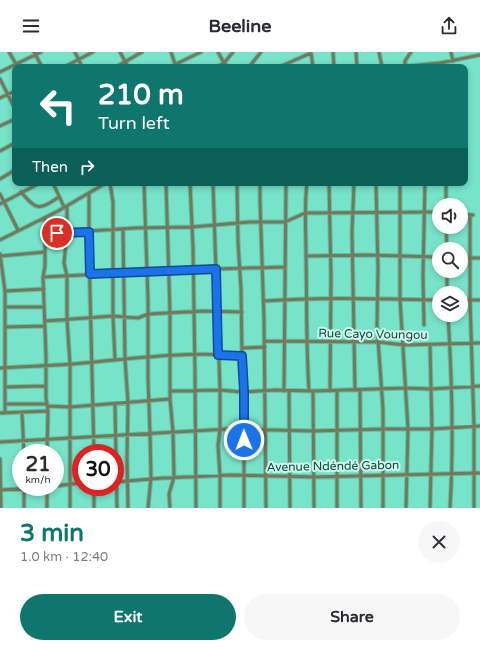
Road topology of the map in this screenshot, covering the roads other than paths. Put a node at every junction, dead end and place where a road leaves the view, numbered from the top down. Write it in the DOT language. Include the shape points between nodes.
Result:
graph roads {
  1 [pos="9,52"];
  2 [pos="41,52"];
  3 [pos="75,52"];
  4 [pos="93,52"];
  5 [pos="120,52"];
  6 [pos="142,52"];
  7 [pos="171,52"];
  8 [pos="201,52"];
  9 [pos="218,52"];
  10 [pos="233,52"];
  11 [pos="261,52"];
  12 [pos="333,52"];
  13 [pos="356,52"];
  14 [pos="380,52"];
  15 [pos="411,52"];
  16 [pos="451,52"];
  17 [pos="473,52"];
  18 [pos="35,53"];
  19 [pos="311,53"];
  20 [pos="480,55"];
  21 [pos="474,56"];
  22 [pos="78,60"];
  23 [pos="453,61"];
  24 [pos="125,62"];
  25 [pos="290,62"];
  26 [pos="224,63"];
  27 [pos="16,64"];
  28 [pos="40,64"];
  29 [pos="70,64"];
  30 [pos="80,64"];
  31 [pos="121,64"];
  32 [pos="175,64"];
  33 [pos="180,64"];
  34 [pos="251,64"];
  35 [pos="286,64"];
  36 [pos="313,64"];
  37 [pos="334,64"];
  38 [pos="357,64"];
  39 [pos="382,64"];
  40 [pos="406,64"];
  41 [pos="429,64"];
  42 [pos="12,66"];
  43 [pos="0,72"];
  44 [pos="0,79"];
  45 [pos="12,92"];
  46 [pos="7,94"];
  47 [pos="0,98"];
  48 [pos="12,103"];
  49 [pos="12,120"];
  50 [pos="0,126"];
  51 [pos="12,145"];
  52 [pos="0,151"];
  53 [pos="12,172"];
  54 [pos="0,178"];
  55 [pos="34,186"];
  56 [pos="54,186"];
  57 [pos="98,186"];
  58 [pos="110,186"];
  59 [pos="144,186"];
  60 [pos="166,186"];
  61 [pos="190,186"];
  62 [pos="213,186"];
  63 [pos="237,186"];
  64 [pos="260,186"];
  65 [pos="286,186"];
  66 [pos="307,186"];
  67 [pos="329,186"];
  68 [pos="354,186"];
  69 [pos="376,186"];
  70 [pos="400,186"];
  71 [pos="425,186"];
  72 [pos="446,186"];
  73 [pos="21,192"];
  74 [pos="89,193"];
  75 [pos="0,194"];
  76 [pos="59,197"];
  77 [pos="446,198"];
  78 [pos="4,202"];
  79 [pos="0,204"];
  80 [pos="65,206"];
  81 [pos="376,212"];
  82 [pos="432,212"];
  83 [pos="305,213"];
  84 [pos="353,213"];
  85 [pos="400,213"];
  86 [pos="424,213"];
  87 [pos="329,214"];
  88 [pos="468,215"];
  89 [pos="45,218"];
  90 [pos="285,222"];
  91 [pos="260,223"];
  92 [pos="237,224"];
  93 [pos="215,225"];
  94 [pos="168,227"];
  95 [pos="192,227"];
  96 [pos="146,228"];
  97 [pos="18,230"];
  98 [pos="113,230"];
  99 [pos="123,230"];
  100 [pos="89,232"];
  101 [pos="57,233"];
  102 [pos="67,233"];
  103 [pos="0,240"];
  104 [pos="44,252"];
  105 [pos="0,255"];
  106 [pos="306,256"];
  107 [pos="330,256"];
  108 [pos="354,256"];
  109 [pos="378,256"];
  110 [pos="400,256"];
  111 [pos="423,256"];
  112 [pos="432,256"];
  113 [pos="469,258"];
  114 [pos="480,258"];
  115 [pos="263,267"];
  116 [pos="285,267"];
  117 [pos="240,268"];
  118 [pos="216,269"];
  119 [pos="192,270"];
  120 [pos="168,271"];
  121 [pos="124,272"];
  122 [pos="147,272"];
  123 [pos="113,273"];
  124 [pos="90,274"];
  125 [pos="67,276"];
  126 [pos="43,278"];
  127 [pos="44,289"];
  128 [pos="5,291"];
  129 [pos="378,298"];
  130 [pos="285,299"];
  131 [pos="307,299"];
  132 [pos="331,299"];
  133 [pos="353,299"];
  134 [pos="400,299"];
  135 [pos="423,300"];
  136 [pos="432,300"];
  137 [pos="470,300"];
  138 [pos="480,300"];
  139 [pos="264,301"];
  140 [pos="5,307"];
  141 [pos="44,307"];
  142 [pos="217,311"];
  143 [pos="194,312"];
  144 [pos="242,312"];
  145 [pos="170,313"];
  146 [pos="148,314"];
  147 [pos="113,316"];
  148 [pos="125,317"];
  149 [pos="91,318"];
  150 [pos="67,319"];
  151 [pos="45,321"];
  152 [pos="448,322"];
  153 [pos="424,325"];
  154 [pos="45,326"];
  155 [pos="5,327"];
  156 [pos="265,342"];
  157 [pos="284,342"];
  158 [pos="306,342"];
  159 [pos="330,342"];
  160 [pos="354,342"];
  161 [pos="378,342"];
  162 [pos="450,343"];
  163 [pos="471,343"];
  164 [pos="480,343"];
  165 [pos="404,345"];
  166 [pos="430,345"];
  167 [pos="265,347"];
  168 [pos="242,348"];
  169 [pos="195,355"];
  170 [pos="218,355"];
  171 [pos="170,356"];
  172 [pos="242,356"];
  173 [pos="149,357"];
  174 [pos="125,359"];
  175 [pos="115,360"];
  176 [pos="92,362"];
  177 [pos="70,364"];
  178 [pos="47,365"];
  179 [pos="0,368"];
  180 [pos="5,368"];
  181 [pos="5,386"];
  182 [pos="46,386"];
  183 [pos="473,386"];
  184 [pos="480,386"];
  185 [pos="406,388"];
  186 [pos="452,388"];
  187 [pos="220,390"];
  188 [pos="265,390"];
  189 [pos="337,390"];
  190 [pos="355,390"];
  191 [pos="360,390"];
  192 [pos="382,390"];
  193 [pos="431,390"];
  194 [pos="170,391"];
  195 [pos="194,391"];
  196 [pos="284,391"];
  197 [pos="289,391"];
  198 [pos="311,391"];
  199 [pos="330,391"];
  200 [pos="244,392"];
  201 [pos="170,399"];
  202 [pos="150,401"];
  203 [pos="128,403"];
  204 [pos="5,404"];
  205 [pos="115,404"];
  206 [pos="47,405"];
  207 [pos="93,405"];
  208 [pos="70,407"];
  209 [pos="48,411"];
  210 [pos="22,412"];
  211 [pos="0,413"];
  212 [pos="5,413"];
  213 [pos="474,426"];
  214 [pos="480,426"];
  215 [pos="452,428"];
  216 [pos="220,429"];
  217 [pos="244,429"];
  218 [pos="383,429"];
  219 [pos="408,429"];
  220 [pos="432,429"];
  221 [pos="266,430"];
  222 [pos="337,430"];
  223 [pos="361,430"];
  224 [pos="196,431"];
  225 [pos="290,431"];
  226 [pos="313,431"];
  227 [pos="173,432"];
  228 [pos="150,433"];
  229 [pos="127,435"];
  230 [pos="116,436"];
  231 [pos="94,437"];
  232 [pos="71,438"];
  233 [pos="47,439"];
  234 [pos="23,441"];
  235 [pos="0,442"];
  236 [pos="23,444"];
  237 [pos="47,444"];
  238 [pos="94,444"];
  239 [pos="116,444"];
  240 [pos="0,459"];
  241 [pos="475,473"];
  242 [pos="480,473"];
  243 [pos="407,474"];
  244 [pos="430,474"];
  245 [pos="452,474"];
  246 [pos="361,475"];
  247 [pos="383,475"];
  248 [pos="220,476"];
  249 [pos="244,476"];
  250 [pos="266,476"];
  251 [pos="289,476"];
  252 [pos="337,476"];
  253 [pos="174,477"];
  254 [pos="196,477"];
  255 [pos="314,477"];
  256 [pos="150,478"];
  257 [pos="127,480"];
  258 [pos="124,481"];
  259 [pos="69,484"];
  260 [pos="72,484"];
  261 [pos="64,485"];
  262 [pos="12,489"];
  263 [pos="0,490"];
  264 [pos="24,496"];
  265 [pos="48,496"];
  266 [pos="94,496"];
  267 [pos="117,496"];
  268 [pos="1,508"];
  269 [pos="24,508"];
  270 [pos="47,508"];
  271 [pos="70,508"];
  272 [pos="94,508"];
  273 [pos="117,508"];
  274 [pos="128,508"];
  275 [pos="148,508"];
  276 [pos="170,508"];
  277 [pos="196,508"];
  278 [pos="220,508"];
  279 [pos="244,508"];
  280 [pos="266,508"];
  281 [pos="290,508"];
  282 [pos="314,508"];
  283 [pos="337,508"];
  284 [pos="361,508"];
  285 [pos="383,508"];
  286 [pos="406,508"];
  287 [pos="430,508"];
  288 [pos="450,508"];
  289 [pos="474,508"];
  1 -- 27 [label="street"];
  2 -- 18 [label="street"];
  3 -- 22 [label="street"];
  4 -- 22 [label="street"];
  5 -- 24 [label="street"];
  6 -- 24 [label="street"];
  7 -- 32 [label="street"];
  8 -- 33 [label="street"];
  9 -- 26 [label="street"];
  10 -- 26 [label="street"];
  11 -- 34 [label="street"];
  12 -- 37 [label="street"];
  13 -- 38 [label="street"];
  14 -- 39 [label="street"];
  15 -- 40 [label="street"];
  16 -- 23 [label="street"];
  17 -- 21 [label="street"];
  18 -- 27 [label="street"];
  18 -- 28 [label="street"];
  19 -- 25 [label="street"];
  19 -- 36 [label="street"];
  20 -- 21 [label="street"];
  21 -- 23 [label="street"];
  22 -- 29 [label="street"];
  22 -- 30 [label="street"];
  23 -- 41 [label="street"];
  24 -- 31 [label="street"];
  25 -- 35 [label="street"];
  42 -- 43 [label="street"];
  44 -- 46 [label="street"];
  45 -- 46 [label="street"];
  46 -- 47 [label="street"];
  46 -- 48 [label="street"];
  49 -- 50 [label="street"];
  51 -- 52 [label="street"];
  53 -- 54 [label="street"];
  55 -- 73 [label="street"];
  56 -- 76 [label="street"];
  57 -- 74 [label="street"];
  58 -- 98 [label="street"];
  59 -- 96 [label="street"];
  60 -- 94 [label="street"];
  61 -- 95 [label="street"];
  62 -- 93 [label="street"];
  63 -- 92 [label="street"];
  64 -- 91 [label="street"];
  65 -- 90 [label="street"];
  66 -- 83 [label="street"];
  67 -- 87 [label="street"];
  68 -- 84 [label="street"];
  69 -- 81 [label="street"];
  70 -- 85 [label="street"];
  71 -- 86 [label="street"];
  72 -- 77 [label="street"];
  73 -- 76 [label="street" via="31,204 43,207"];
  73 -- 78 [label="street"];
  74 -- 80 [label="street"];
  74 -- 100 [label="street"];
  75 -- 78 [label="street"];
  76 -- 80 [label="street"];
  78 -- 79 [label="street"];
  78 -- 97 [label="street"];
  80 -- 89 [label="street"];
  80 -- 102 [label="street"];
  81 -- 84 [label="street"];
  81 -- 85 [label="street"];
  81 -- 109 [label="street"];
  82 -- 86 [label="street"];
  83 -- 87 [label="street"];
  83 -- 90 [label="street"];
  83 -- 106 [label="street"];
  84 -- 87 [label="street"];
  84 -- 108 [label="street"];
  85 -- 86 [label="street"];
  85 -- 110 [label="street"];
  86 -- 111 [label="street"];
  87 -- 107 [label="street"];
  88 -- 113 [label="street" via="471,215"];
  89 -- 97 [label="street"];
  89 -- 104 [label="street"];
  90 -- 91 [label="street"];
  90 -- 116 [label="street"];
  91 -- 92 [label="street"];
  91 -- 115 [label="street"];
  92 -- 93 [label="street"];
  92 -- 117 [label="street"];
  93 -- 95 [label="street"];
  93 -- 118 [label="street"];
  94 -- 95 [label="street"];
  94 -- 96 [label="street"];
  94 -- 120 [label="street"];
  95 -- 119 [label="street"];
  96 -- 99 [label="street"];
  96 -- 122 [label="street"];
  97 -- 103 [label="street"];
  98 -- 99 [label="street"];
  98 -- 100 [label="street"];
  98 -- 123 [label="street"];
  99 -- 121 [label="street"];
  100 -- 102 [label="street"];
  100 -- 124 [label="street"];
  101 -- 102 [label="street"];
  102 -- 125 [label="street" via="64,264"];
  104 -- 105 [label="street"];
  104 -- 126 [label="street"];
  105 -- 128 [label="street"];
  106 -- 107 [label="street"];
  106 -- 131 [label="street"];
  107 -- 108 [label="street"];
  107 -- 132 [label="street"];
  108 -- 109 [label="street"];
  108 -- 133 [label="street"];
  109 -- 110 [label="street"];
  109 -- 129 [label="street"];
  110 -- 111 [label="street"];
  110 -- 134 [label="street"];
  111 -- 112 [label="street"];
  111 -- 135 [label="street"];
  113 -- 114 [label="street"];
  113 -- 137 [label="street"];
  115 -- 116 [label="street"];
  115 -- 117 [label="street"];
  115 -- 139 [label="street"];
  116 -- 130 [label="street"];
  117 -- 118 [label="street"];
  117 -- 144 [label="street"];
  118 -- 119 [label="street"];
  118 -- 142 [label="street"];
  119 -- 120 [label="street"];
  119 -- 143 [label="street"];
  120 -- 122 [label="street"];
  120 -- 145 [label="street"];
  121 -- 122 [label="street"];
  121 -- 123 [label="street"];
  121 -- 148 [label="street"];
  122 -- 146 [label="street"];
  123 -- 124 [label="street"];
  123 -- 147 [label="street"];
  124 -- 125 [label="street"];
  124 -- 149 [label="street"];
  125 -- 126 [label="street"];
  125 -- 150 [label="street"];
  126 -- 127 [label="street"];
  127 -- 128 [label="street"];
  127 -- 141 [label="street"];
  128 -- 140 [label="street"];
  129 -- 133 [label="street"];
  129 -- 134 [label="street"];
  129 -- 161 [label="street"];
  130 -- 131 [label="street"];
  130 -- 139 [label="street"];
  130 -- 157 [label="street"];
  131 -- 132 [label="street"];
  131 -- 158 [label="street"];
  132 -- 133 [label="street"];
  132 -- 159 [label="street"];
  133 -- 160 [label="street"];
  134 -- 135 [label="street"];
  134 -- 165 [label="street"];
  135 -- 136 [label="street"];
  135 -- 153 [label="street"];
  137 -- 138 [label="street"];
  137 -- 163 [label="street"];
  139 -- 156 [label="street"];
  140 -- 141 [label="street"];
  140 -- 155 [label="street"];
  141 -- 151 [label="street"];
  142 -- 143 [label="street"];
  142 -- 144 [label="street"];
  142 -- 170 [label="street"];
  143 -- 145 [label="street"];
  143 -- 169 [label="street"];
  144 -- 168 [label="street"];
  145 -- 146 [label="street"];
  145 -- 171 [label="street"];
  146 -- 148 [label="street" via="138,318"];
  146 -- 173 [label="street"];
  147 -- 148 [label="street"];
  147 -- 149 [label="street"];
  147 -- 175 [label="street"];
  148 -- 174 [label="street"];
  149 -- 150 [label="street"];
  149 -- 176 [label="street"];
  150 -- 151 [label="street"];
  150 -- 177 [label="street"];
  151 -- 154 [label="street"];
  152 -- 162 [label="street"];
  154 -- 155 [label="street"];
  154 -- 178 [label="street"];
  155 -- 180 [label="street"];
  156 -- 157 [label="street, Rue Cayo Voungou"];
  156 -- 167 [label="street"];
  157 -- 158 [label="street, Rue Cayo Voungou"];
  157 -- 196 [label="street"];
  158 -- 159 [label="street, Rue Cayo Voungou"];
  158 -- 198 [label="street"];
  159 -- 160 [label="street, Rue Cayo Voungou"];
  159 -- 199 [label="street"];
  160 -- 161 [label="street, Rue Cayo Voungou"];
  160 -- 190 [label="street"];
  161 -- 165 [label="street, Rue Cayo Voungou"];
  161 -- 192 [label="street"];
  162 -- 163 [label="street, Rue Cayo Voungou"];
  162 -- 166 [label="street, Rue Cayo Voungou"];
  162 -- 186 [label="street"];
  163 -- 164 [label="street, Rue Cayo Voungou"];
  163 -- 183 [label="street"];
  165 -- 166 [label="street, Rue Cayo Voungou"];
  165 -- 185 [label="street"];
  166 -- 193 [label="street"];
  167 -- 168 [label="street"];
  167 -- 188 [label="street"];
  168 -- 172 [label="street"];
  169 -- 170 [label="street"];
  169 -- 171 [label="street"];
  169 -- 195 [label="street"];
  170 -- 172 [label="street"];
  170 -- 187 [label="street"];
  171 -- 173 [label="street"];
  171 -- 194 [label="street"];
  172 -- 200 [label="street"];
  173 -- 174 [label="street"];
  173 -- 202 [label="street"];
  174 -- 175 [label="street"];
  174 -- 203 [label="street"];
  175 -- 176 [label="street"];
  176 -- 177 [label="street"];
  176 -- 207 [label="street"];
  177 -- 178 [label="street"];
  177 -- 208 [label="street"];
  178 -- 180 [label="street"];
  178 -- 182 [label="street"];
  179 -- 180 [label="street"];
  180 -- 181 [label="street"];
  181 -- 182 [label="street"];
  181 -- 204 [label="street"];
  182 -- 206 [label="street"];
  183 -- 184 [label="street"];
  183 -- 186 [label="street"];
  183 -- 213 [label="street"];
  185 -- 192 [label="street"];
  185 -- 193 [label="street"];
  185 -- 219 [label="street"];
  186 -- 193 [label="street"];
  186 -- 215 [label="street"];
  187 -- 195 [label="street"];
  187 -- 200 [label="street"];
  187 -- 216 [label="street"];
  188 -- 196 [label="street"];
  188 -- 200 [label="street"];
  188 -- 221 [label="street"];
  189 -- 190 [label="street"];
  189 -- 199 [label="street"];
  189 -- 222 [label="street"];
  190 -- 191 [label="street"];
  191 -- 192 [label="street"];
  191 -- 223 [label="street"];
  192 -- 218 [label="street"];
  193 -- 220 [label="street"];
  194 -- 195 [label="street"];
  194 -- 201 [label="street"];
  195 -- 224 [label="street"];
  196 -- 197 [label="street"];
  197 -- 198 [label="street"];
  197 -- 225 [label="street"];
  198 -- 199 [label="street"];
  198 -- 226 [label="street"];
  200 -- 217 [label="street"];
  201 -- 202 [label="street"];
  201 -- 227 [label="street"];
  202 -- 203 [label="street"];
  202 -- 228 [label="street"];
  203 -- 205 [label="street"];
  203 -- 229 [label="street"];
  204 -- 206 [label="street"];
  204 -- 212 [label="street"];
  205 -- 207 [label="street"];
  205 -- 230 [label="street"];
  206 -- 208 [label="street"];
  206 -- 209 [label="street"];
  207 -- 208 [label="street"];
  207 -- 231 [label="street"];
  208 -- 232 [label="street"];
  209 -- 210 [label="street"];
  209 -- 233 [label="street"];
  210 -- 212 [label="street"];
  210 -- 234 [label="street"];
  211 -- 212 [label="street"];
  213 -- 214 [label="street"];
  213 -- 215 [label="street"];
  213 -- 241 [label="street"];
  215 -- 220 [label="street"];
  215 -- 245 [label="street"];
  216 -- 217 [label="street"];
  216 -- 224 [label="street"];
  216 -- 248 [label="street"];
  217 -- 221 [label="street"];
  217 -- 249 [label="street"];
  218 -- 219 [label="street"];
  218 -- 223 [label="street"];
  218 -- 247 [label="street"];
  219 -- 220 [label="street"];
  219 -- 243 [label="street"];
  220 -- 244 [label="street"];
  221 -- 225 [label="street"];
  221 -- 250 [label="street"];
  222 -- 223 [label="street"];
  222 -- 226 [label="street"];
  222 -- 252 [label="street"];
  223 -- 246 [label="street"];
  224 -- 227 [label="street"];
  224 -- 254 [label="street"];
  225 -- 226 [label="street"];
  225 -- 251 [label="street"];
  226 -- 255 [label="street"];
  227 -- 228 [label="street"];
  227 -- 253 [label="street"];
  228 -- 229 [label="street"];
  228 -- 256 [label="street"];
  229 -- 230 [label="street"];
  229 -- 257 [label="street"];
  230 -- 231 [label="street"];
  230 -- 239 [label="street"];
  231 -- 232 [label="street"];
  231 -- 238 [label="street"];
  232 -- 233 [label="street"];
  232 -- 259 [label="street"];
  233 -- 234 [label="street"];
  233 -- 237 [label="street"];
  234 -- 235 [label="street"];
  234 -- 236 [label="street"];
  240 -- 263 [label="street"];
  241 -- 242 [label="street, Avenue Ndéndé Gabon"];
  241 -- 245 [label="street, Avenue Ndéndé Gabon"];
  241 -- 289 [label="street"];
  243 -- 244 [label="street, Avenue Ndéndé Gabon"];
  243 -- 247 [label="street, Avenue Ndéndé Gabon"];
  243 -- 286 [label="street"];
  244 -- 245 [label="street, Avenue Ndéndé Gabon"];
  244 -- 287 [label="street"];
  245 -- 288 [label="street"];
  246 -- 247 [label="street, Avenue Ndéndé Gabon"];
  246 -- 252 [label="street, Avenue Ndéndé Gabon"];
  246 -- 284 [label="street"];
  247 -- 285 [label="street"];
  248 -- 249 [label="street, Avenue Ndéndé Gabon"];
  248 -- 254 [label="street, Avenue Ndéndé Gabon"];
  248 -- 278 [label="street"];
  249 -- 250 [label="street, Avenue Ndéndé Gabon"];
  249 -- 279 [label="street"];
  250 -- 251 [label="street, Avenue Ndéndé Gabon"];
  250 -- 280 [label="street"];
  251 -- 255 [label="street, Avenue Ndéndé Gabon"];
  251 -- 281 [label="street"];
  252 -- 255 [label="street, Avenue Ndéndé Gabon"];
  252 -- 283 [label="street"];
  253 -- 254 [label="street, Avenue Ndéndé Gabon"];
  253 -- 256 [label="street, Avenue Ndéndé Gabon"];
  253 -- 276 [label="street" via="169,494"];
  254 -- 277 [label="street"];
  255 -- 282 [label="street"];
  256 -- 257 [label="street, Avenue Ndéndé Gabon"];
  256 -- 275 [label="street"];
  257 -- 258 [label="street, Avenue Ndéndé Gabon"];
  257 -- 274 [label="street"];
  259 -- 260 [label="street"];
  259 -- 261 [label="street"];
  259 -- 271 [label="street"];
  262 -- 263 [label="street"];
  263 -- 268 [label="street"];
  264 -- 269 [label="street"];
  265 -- 270 [label="street"];
  266 -- 272 [label="street"];
  267 -- 273 [label="street"];
}
